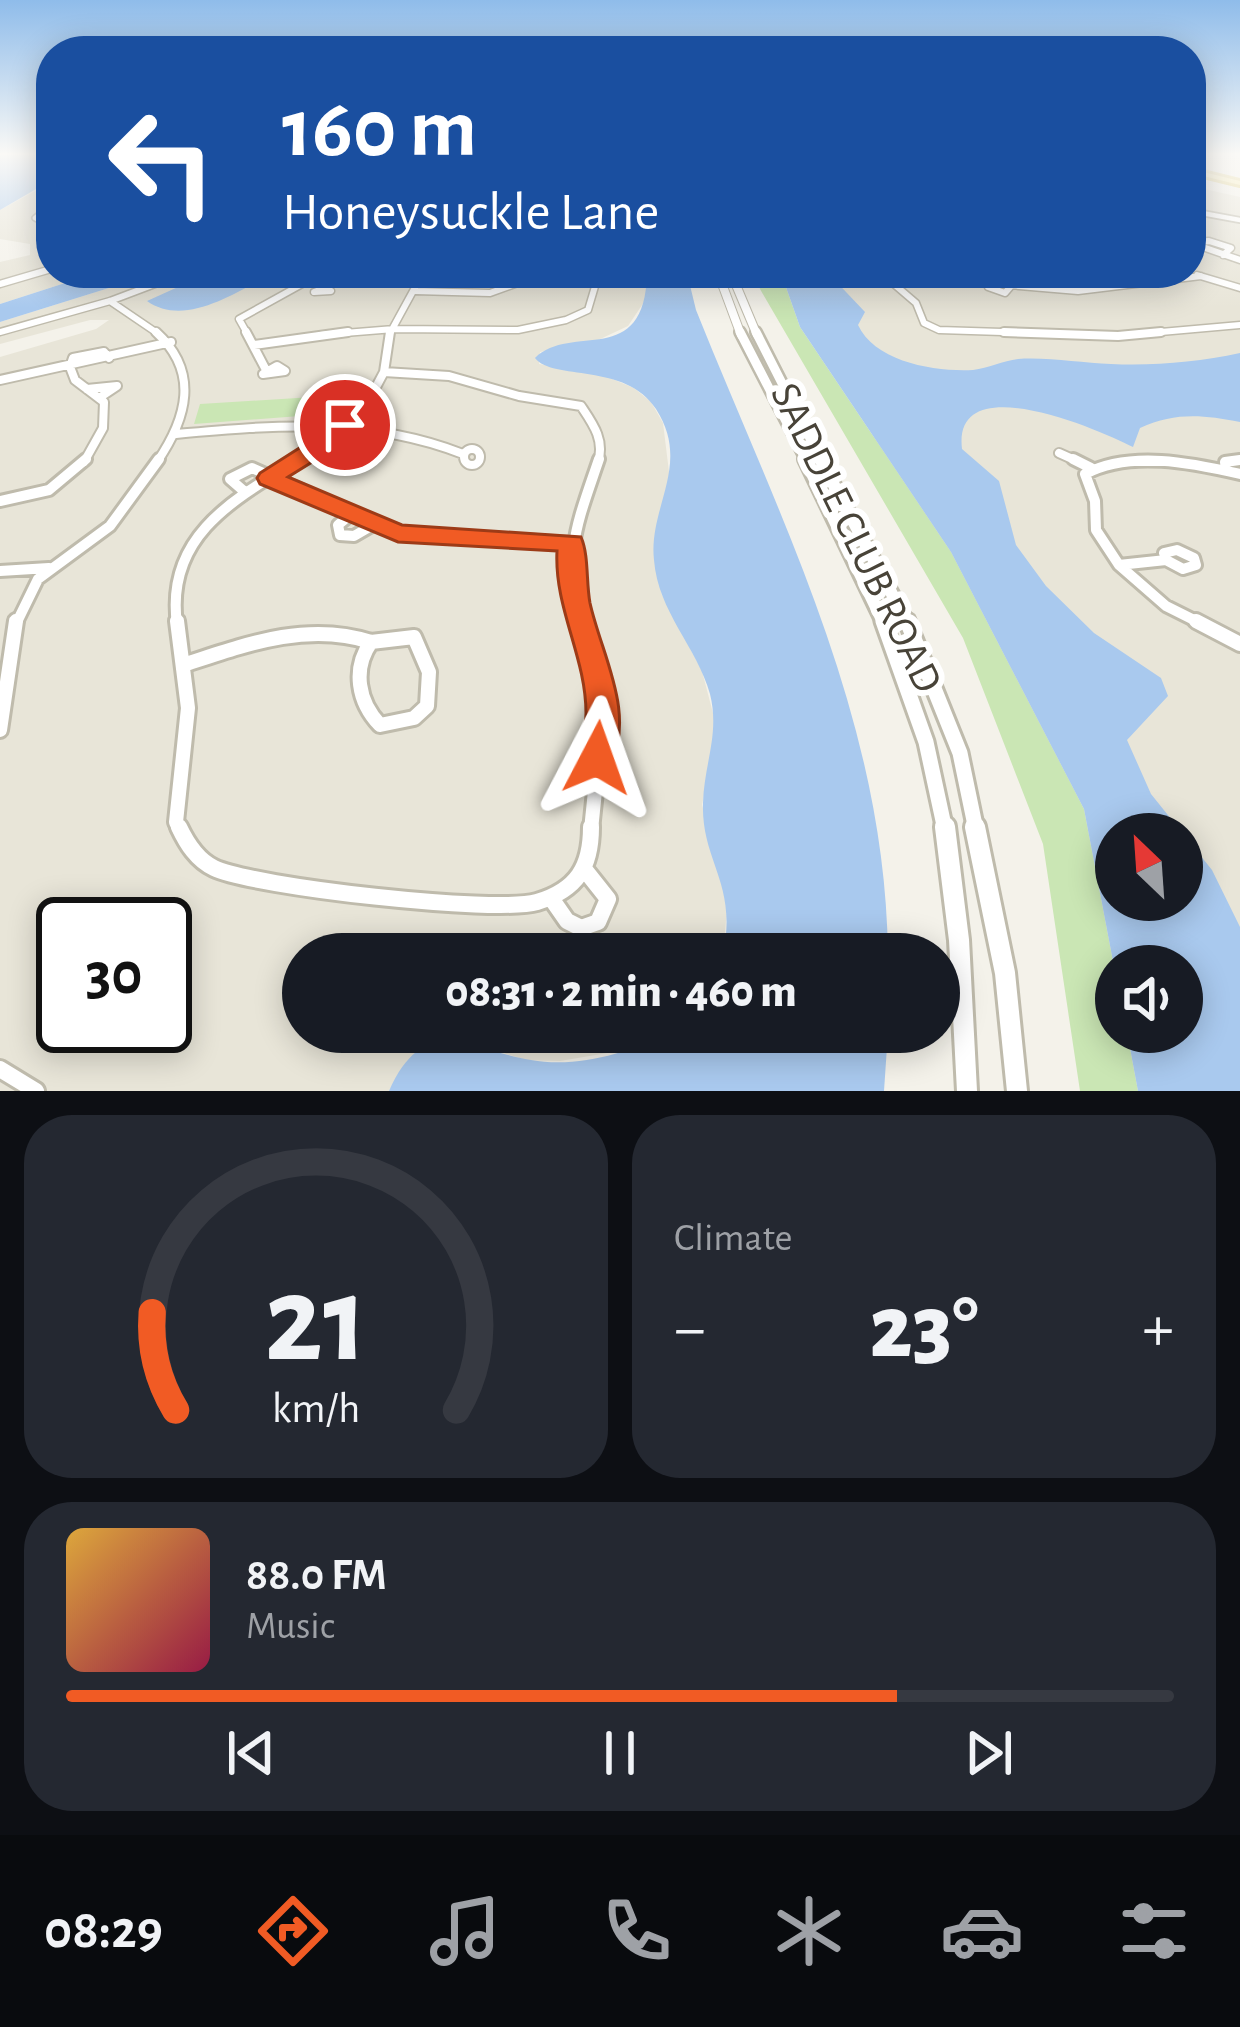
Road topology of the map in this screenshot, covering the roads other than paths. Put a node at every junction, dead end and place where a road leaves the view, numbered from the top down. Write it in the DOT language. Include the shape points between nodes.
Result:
graph roads {
  1 [pos="1206,214"];
  2 [pos="1240,220"];
  3 [pos="1206,248"];
  4 [pos="1240,260"];
  5 [pos="36,273"];
  6 [pos="1206,278"];
  7 [pos="0,284"];
  8 [pos="144,288"];
  9 [pos="298,288"];
  10 [pos="309,288"];
  11 [pos="416,288"];
  12 [pos="508,288"];
  13 [pos="595,288"];
  14 [pos="721,288"];
  15 [pos="735,288"];
  16 [pos="899,288"];
  17 [pos="1058,288"];
  18 [pos="1119,288"];
  19 [pos="1240,288"];
  20 [pos="316,290"];
  21 [pos="415,291"];
  22 [pos="110,301"];
  23 [pos="1240,325"];
  24 [pos="390,329"];
  25 [pos="940,330"];
  26 [pos="0,332"];
  27 [pos="932,339"];
  28 [pos="171,342"];
  29 [pos="254,345"];
  30 [pos="70,367"];
  31 [pos="266,370"];
  32 [pos="384,372"];
  33 [pos="0,380"];
  34 [pos="87,389"];
  35 [pos="99,398"];
  36 [pos="792,424"];
  37 [pos="345,425"];
  38 [pos="176,434"];
  39 [pos="1059,452"];
  40 [pos="463,454"];
  41 [pos="1240,460"];
  42 [pos="1091,468"];
  43 [pos="1226,470"];
  44 [pos="1240,474"];
  45 [pos="269,478"];
  46 [pos="245,492"];
  47 [pos="0,501"];
  48 [pos="350,515"];
  49 [pos="373,525"];
  50 [pos="571,544"];
  51 [pos="1166,560"];
  52 [pos="1119,565"];
  53 [pos="49,568"];
  54 [pos="0,571"];
  55 [pos="371,642"];
  56 [pos="1240,644"];
  57 [pos="183,665"];
  58 [pos="3,678"];
  59 [pos="0,730"];
  60 [pos="584,870"];
  61 [pos="550,898"];
  62 [pos="0,1069"];
  63 [pos="36,1091"];
  64 [pos="968,1091"];
  65 [pos="1017,1091"];
  1 -- 2 [label="street"];
  3 -- 4 [label="street"];
  5 -- 7 [label="street"];
  6 -- 19 [label="street"];
  8 -- 22 [label="street"];
  9 -- 29 [label="street" via="239,319"];
  10 -- 20 [label="street"];
  11 -- 21 [label="street"];
  12 -- 21 [label="street"];
  13 -- 24 [label="street" via="588,310 567,320 490,332"];
  14 -- 36 [label="street, SADDLE CLUB ROAD"];
  15 -- 36 [label="street, SADDLE CLUB ROAD"];
  16 -- 25 [label="street" via="924,323"];
  17 -- 18 [label="street"];
  21 -- 24 [label="street"];
  22 -- 26 [label="street"];
  22 -- 28 [label="street"];
  23 -- 25 [label="street" via="1118,336"];
  24 -- 29 [label="street"];
  24 -- 32 [label="street"];
  25 -- 27 [label="street"];
  28 -- 30 [label="street" via="109,358 92,352"];
  28 -- 38 [label="street" via="187,394"];
  29 -- 31 [label="street"];
  30 -- 33 [label="street"];
  30 -- 34 [label="street"];
  32 -- 37 [label="street"];
  32 -- 50 [label="street" via="449,376 581,406 601,452"];
  34 -- 35 [label="street"];
  34 -- 35 [label="street" via="117,386"];
  35 -- 47 [label="street" via="108,417 71,477 34,496"];
  36 -- 64 [label="street, SADDLE CLUB ROAD" via="912,696 949,846"];
  36 -- 65 [label="street, SADDLE CLUB ROAD" via="897,596 960,753 1005,973"];
  37 -- 38 [label="street"];
  37 -- 40 [label="street"];
  37 -- 45 [label="street"];
  38 -- 53 [label="street" via="108,529"];
  39 -- 42 [label="street"];
  41 -- 43 [label="street" via="1226,462"];
  42 -- 43 [label="street" via="1168,463"];
  42 -- 52 [label="street" via="1085,474 1096,530"];
  43 -- 44 [label="street"];
  45 -- 46 [label="street"];
  45 -- 46 [label="street" via="252,468 232,474"];
  45 -- 48 [label="street"];
  46 -- 57 [label="street" via="193,538 181,566 174,602"];
  48 -- 49 [label="street"];
  48 -- 49 [label="street" via="338,525 340,535"];
  49 -- 50 [label="street" via="437,538"];
  50 -- 60 [label="street" via="570,574 603,713"];
  51 -- 52 [label="street"];
  52 -- 56 [label="street" via="1166,606"];
  53 -- 54 [label="street"];
  53 -- 58 [label="street" via="20,615"];
  55 -- 55 [label="street" via="400,635 423,646 433,690 418,718 380,725 368,715 359,681"];
  55 -- 57 [label="street" via="308,633"];
  57 -- 61 [label="street" via="188,708 176,822 189,848 213,868 436,904"];
  58 -- 59 [label="street"];
  60 -- 61 [label="street"];
  60 -- 61 [label="street" via="608,899 598,922 581,928 567,921"];
  62 -- 63 [label="street"];
}
